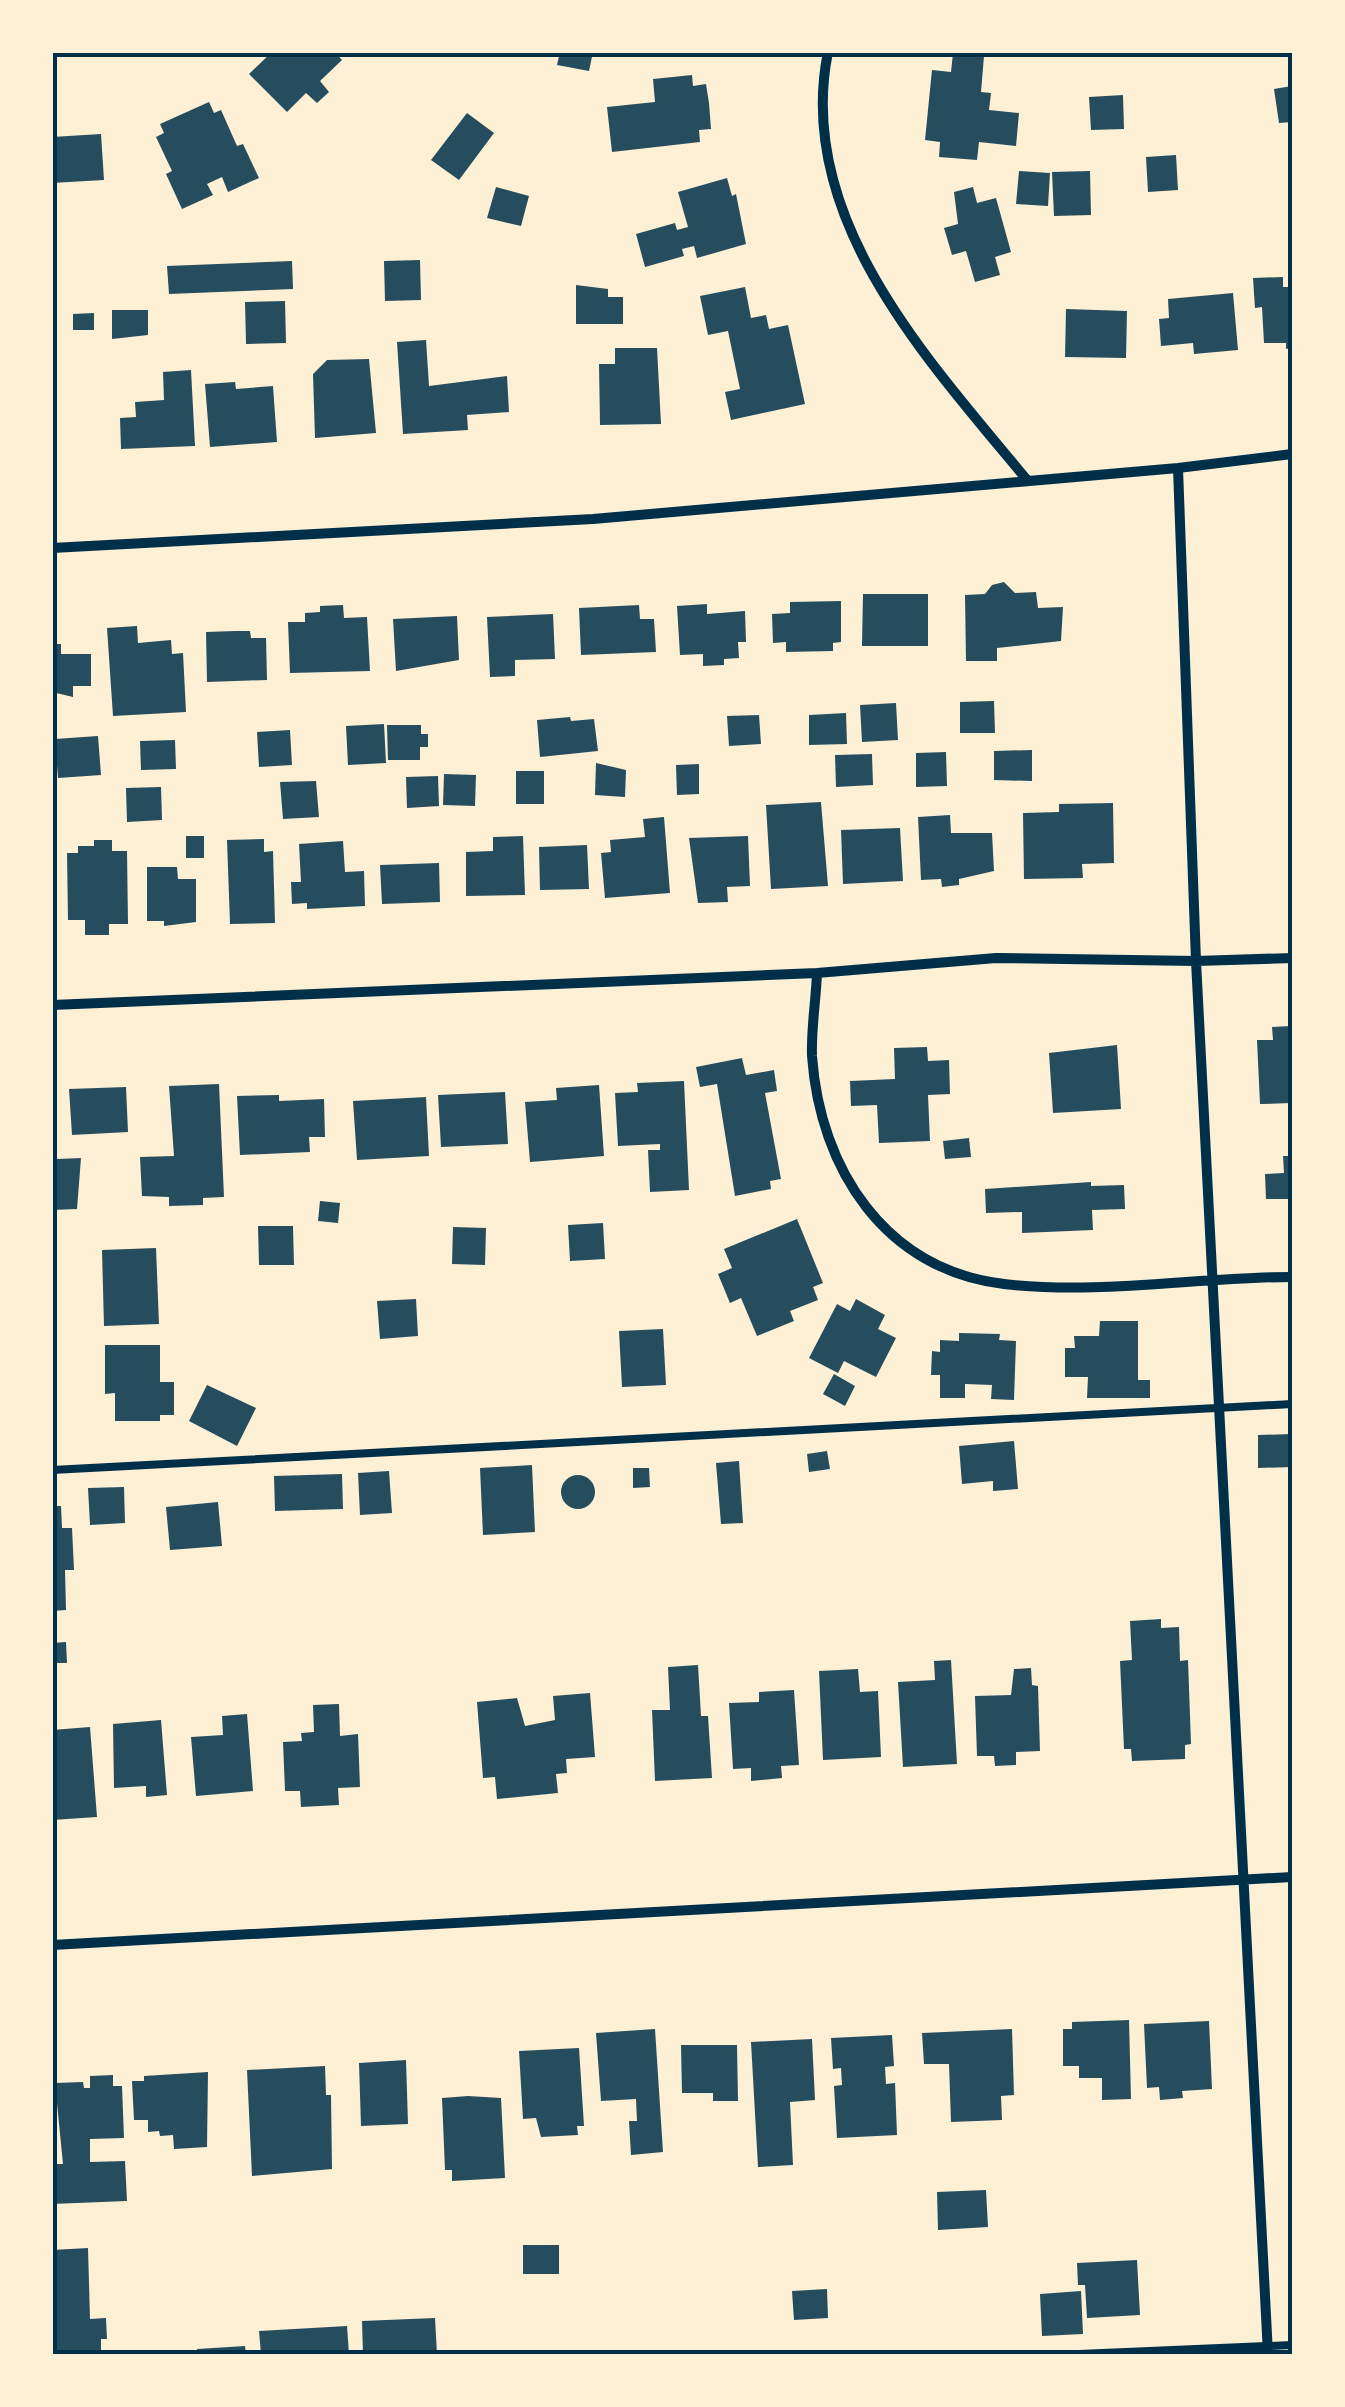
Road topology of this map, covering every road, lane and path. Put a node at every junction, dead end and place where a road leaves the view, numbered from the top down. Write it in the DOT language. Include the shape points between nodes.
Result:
graph roads {
  1 [pos="828,52"];
  2 [pos="1292,454"];
  3 [pos="1178,468"];
  4 [pos="1028,480"];
  5 [pos="52,548"];
  6 [pos="1292,958"];
  7 [pos="1196,962"];
  8 [pos="818,973"];
  9 [pos="52,1005"];
  10 [pos="1292,1277"];
  11 [pos="1212,1280"];
  12 [pos="1292,1404"];
  13 [pos="1219,1406"];
  14 [pos="52,1470"];
  15 [pos="1292,1877"];
  16 [pos="1243,1880"];
  17 [pos="52,1945"];
  18 [pos="1292,2344"];
  19 [pos="1267,2350"];
  20 [pos="1079,2354"];
  1 -- 4 [label="street" via="824,152 852,234 946,382"];
  2 -- 3 [label="street"];
  3 -- 4 [label="street"];
  3 -- 7 [label="street"];
  4 -- 5 [label="street" via="593,518"];
  6 -- 7 [label="street"];
  7 -- 8 [label="street" via="996,958"];
  7 -- 11 [label="street"];
  8 -- 9 [label="street"];
  8 -- 11 [label="street" via="812,1051 822,1120 862,1205 903,1246 961,1275 1004,1284 1109,1287"];
  10 -- 11 [label="street"];
  11 -- 13 [label="street"];
  12 -- 13 [label="lane"];
  13 -- 14 [label="lane"];
  13 -- 16 [label="street"];
  15 -- 16 [label="street"];
  16 -- 17 [label="street"];
  16 -- 19 [label="street"];
  18 -- 19 [label="lane"];
  19 -- 20 [label="lane"];
}
